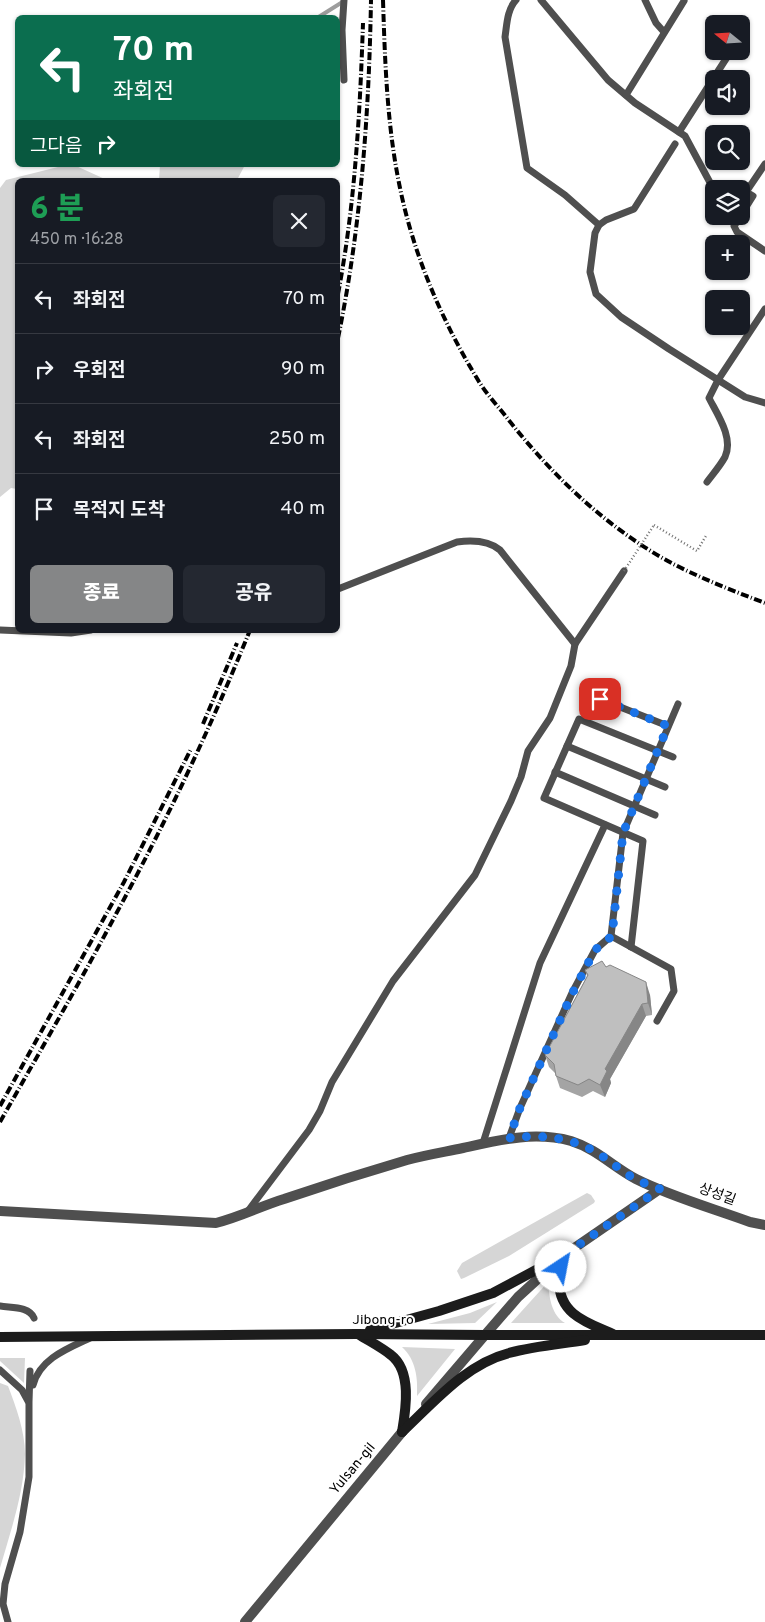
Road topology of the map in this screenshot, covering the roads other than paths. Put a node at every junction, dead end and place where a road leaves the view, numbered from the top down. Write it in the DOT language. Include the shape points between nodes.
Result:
graph roads {
  1 [pos="344,0"];
  2 [pos="516,0"];
  3 [pos="541,0"];
  4 [pos="645,0"];
  5 [pos="684,1"];
  6 [pos="664,32"];
  7 [pos="724,60"];
  8 [pos="344,80"];
  9 [pos="626,95"];
  10 [pos="679,132"];
  11 [pos="674,144"];
  12 [pos="765,164"];
  13 [pos="709,180"];
  14 [pos="750,182"];
  15 [pos="598,225"];
  16 [pos="735,225"];
  17 [pos="765,251"];
  18 [pos="765,309"];
  19 [pos="718,380"];
  20 [pos="765,403"];
  21 [pos="707,482"];
  22 [pos="624,571"];
  23 [pos="340,588"];
  24 [pos="0,630"];
  25 [pos="15,631"];
  26 [pos="575,644"];
  27 [pos="600,699"];
  28 [pos="678,704"];
  29 [pos="668,726"];
  30 [pos="567,746"];
  31 [pos="658,751"];
  32 [pos="672,757"];
  33 [pos="555,772"];
  34 [pos="646,779"];
  35 [pos="665,788"];
  36 [pos="634,806"];
  37 [pos="655,815"];
  38 [pos="605,825"];
  39 [pos="623,833"];
  40 [pos="612,936"];
  41 [pos="631,947"];
  42 [pos="658,1021"];
  43 [pos="509,1138"];
  44 [pos="483,1143"];
  45 [pos="660,1189"];
  46 [pos="0,1211"];
  47 [pos="248,1212"];
  48 [pos="765,1225"];
  49 [pos="564,1255"];
  50 [pos="0,1306"];
  51 [pos="34,1318"];
  52 [pos="358,1334"];
  53 [pos="485,1335"];
  54 [pos="765,1335"];
  55 [pos="94,1336"];
  56 [pos="616,1336"];
  57 [pos="0,1337"];
  58 [pos="0,1370"];
  59 [pos="30,1371"];
  60 [pos="28,1402"];
  61 [pos="402,1432"];
  62 [pos="8,1622"];
  63 [pos="245,1622"];
  1 -- 8 [label="lane"];
  2 -- 15 [label="lane" via="507,18 505,36 527,168 565,195"];
  3 -- 9 [label="lane" via="608,80"];
  4 -- 6 [label="lane"];
  5 -- 6 [label="lane"];
  6 -- 9 [label="lane"];
  7 -- 10 [label="lane"];
  9 -- 10 [label="lane"];
  10 -- 13 [label="lane" via="685,136"];
  11 -- 15 [label="lane" via="634,209"];
  12 -- 14 [label="lane"];
  15 -- 19 [label="lane" via="590,272 596,294 621,317"];
  16 -- 17 [label="lane" via="737,232"];
  18 -- 19 [label="lane"];
  19 -- 20 [label="lane" via="744,397"];
  19 -- 21 [label="lane" via="709,398 725,431 726,455"];
  22 -- 26 [label="lane"];
  23 -- 26 [label="lane" via="457,542 483,542 500,550"];
  24 -- 25 [label="lane"];
  26 -- 47 [label="lane" via="571,666 550,718 528,751 512,801 475,875 394,981 332,1082 309,1130"];
  27 -- 29 [label="lane"];
  28 -- 29 [label="lane"];
  29 -- 31 [label="lane"];
  30 -- 31 [label="lane" via="579,719"];
  30 -- 33 [label="lane"];
  30 -- 34 [label="lane"];
  31 -- 32 [label="lane"];
  31 -- 34 [label="lane"];
  33 -- 36 [label="lane"];
  33 -- 38 [label="lane" via="544,798"];
  34 -- 35 [label="lane"];
  34 -- 36 [label="lane"];
  36 -- 37 [label="lane"];
  36 -- 39 [label="lane"];
  38 -- 39 [label="lane"];
  38 -- 44 [label="lane" via="540,963"];
  39 -- 40 [label="lane"];
  39 -- 41 [label="lane" via="643,841"];
  40 -- 41 [label="lane"];
  40 -- 43 [label="lane" via="595,950 572,994"];
  41 -- 42 [label="lane" via="671,969 674,991"];
  43 -- 44 [label="street, 상성길"];
  43 -- 45 [label="street, 상성길" via="532,1136 570,1141"];
  44 -- 47 [label="street, 상성길" via="409,1159"];
  45 -- 48 [label="street, 상성길"];
  45 -- 49 [label="street, Yulsan-gil"];
  46 -- 47 [label="street, 상성길" via="202,1223 224,1221"];
  49 -- 52 [label="main road" via="492,1293"];
  49 -- 53 [label="street, Yulsan-gil" via="518,1297"];
  49 -- 56 [label="main road" via="558,1279 559,1290 570,1312"];
  50 -- 51 [label="lane" via="24,1309"];
  52 -- 53 [label="main road, Jibong-ro"];
  52 -- 55 [label="main road, Jibong-ro"];
  52 -- 61 [label="main road" via="393,1355 400,1366 407,1402"];
  53 -- 56 [label="main road, Jibong-ro"];
  53 -- 61 [label="street, Yulsan-gil"];
  54 -- 56 [label="main road, Jibong-ro"];
  55 -- 57 [label="main road, Jibong-ro"];
  55 -- 60 [label="lane" via="44,1364 35,1378"];
  56 -- 61 [label="main road" via="509,1353 491,1360 456,1382"];
  58 -- 60 [label="lane" via="22,1390"];
  59 -- 60 [label="lane"];
  60 -- 62 [label="lane" via="29,1477 20,1532 5,1584 3,1604"];
  61 -- 63 [label="street, Yulsan-gil"];
}
